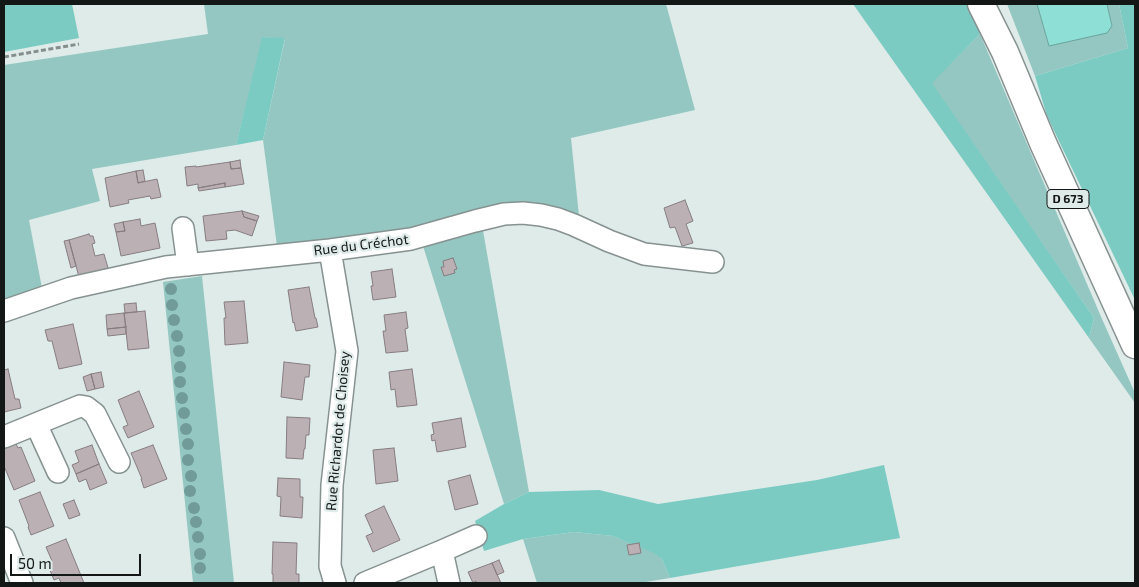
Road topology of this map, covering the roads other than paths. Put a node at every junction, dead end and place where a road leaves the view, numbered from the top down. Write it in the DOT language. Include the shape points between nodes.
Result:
graph roads {
  1 [pos="981,4"];
  2 [pos="994,4"];
  3 [pos="1006,52"];
  4 [pos="183,228"];
  5 [pos="330,250"];
  6 [pos="713,262"];
  7 [pos="188,265"];
  8 [pos="4,311"];
  9 [pos="1135,345"];
  10 [pos="36,424"];
  11 [pos="4,437"];
  12 [pos="119,462"];
  13 [pos="58,472"];
  14 [pos="476,536"];
  15 [pos="4,538"];
  16 [pos="442,551"];
  17 [pos="22,583"];
  18 [pos="335,583"];
  19 [pos="365,583"];
  20 [pos="449,583"];
  1 -- 3 [label="main road, D 673"];
  2 -- 3 [label="main road, D 673"];
  3 -- 9 [label="main road, D 673" via="1043,143"];
  4 -- 7 [label="street"];
  5 -- 6 [label="street, Rue du Créchot" via="411,240 504,214 523,213 558,219 644,254"];
  5 -- 7 [label="street, Rue du Créchot"];
  5 -- 18 [label="street, Rue Richardot de Choisey" via="347,351 332,486 330,566"];
  7 -- 8 [label="street, Rue du Créchot" via="71,288"];
  10 -- 11 [label="street"];
  10 -- 12 [label="street" via="80,406 86,407 95,414"];
  10 -- 13 [label="street"];
  14 -- 16 [label="street"];
  15 -- 17 [label="street"];
  16 -- 19 [label="street"];
  16 -- 20 [label="street"];
}
